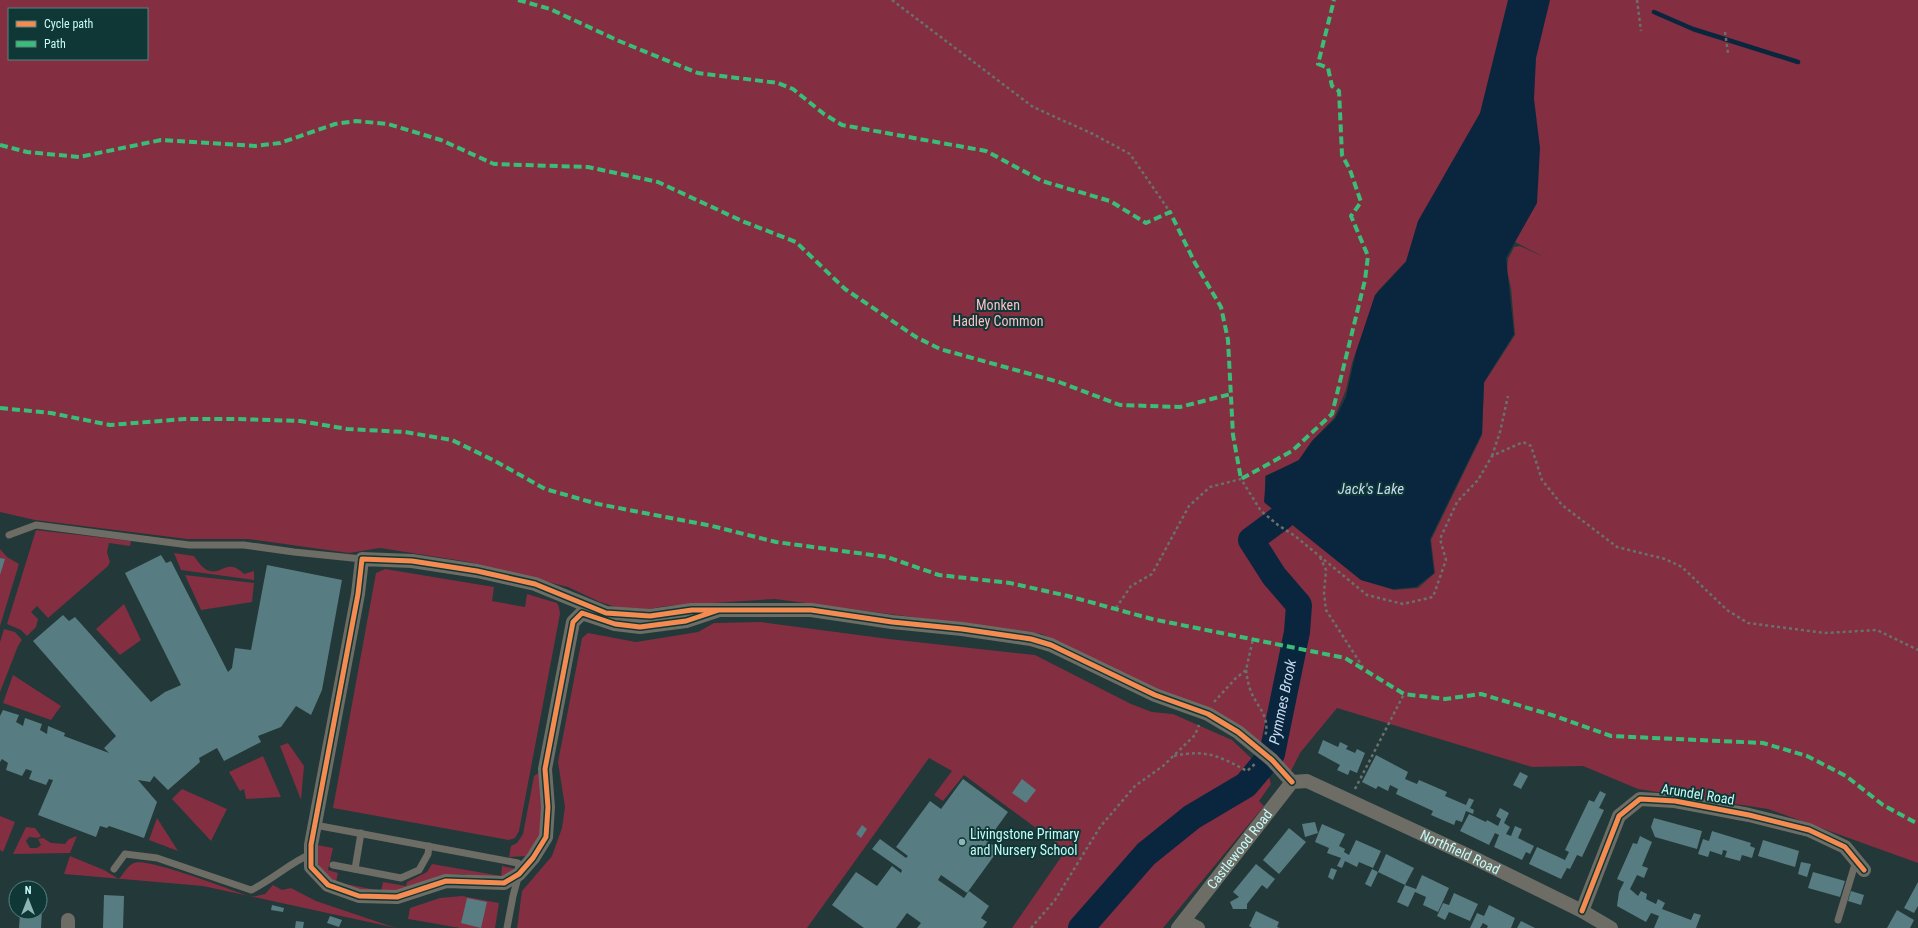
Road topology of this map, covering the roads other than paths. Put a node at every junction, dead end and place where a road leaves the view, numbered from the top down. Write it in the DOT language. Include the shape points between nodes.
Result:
graph roads {
  1 [pos="9,535"];
  2 [pos="362,559"];
  3 [pos="719,610"];
  4 [pos="1292,782"];
  5 [pos="315,825"];
  6 [pos="361,833"];
  7 [pos="429,846"];
  8 [pos="311,854"];
  9 [pos="333,865"];
  10 [pos="1860,865"];
  11 [pos="114,869"];
  12 [pos="355,869"];
  13 [pos="519,874"];
  14 [pos="1582,911"];
  15 [pos="1838,920"];
  16 [pos="1181,924"];
  17 [pos="507,928"];
  18 [pos="1198,928"];
  19 [pos="1611,928"];
  1 -- 2 [label="lane" via="36,525 189,545 244,545"];
  2 -- 3 [label="street" via="412,560 477,571 535,584 606,613 650,616 692,610"];
  2 -- 5 [label="street" via="358,594"];
  3 -- 4 [label="street" via="811,610 1031,639 1051,645 1154,695 1208,714 1238,732"];
  3 -- 13 [label="street" via="686,621 640,627 615,624 582,613 573,622 545,769 548,807 546,837"];
  4 -- 14 [label="street, Northfield Road" via="1307,781"];
  4 -- 16 [label="street, Castlewood Road"];
  5 -- 6 [label="lane"];
  5 -- 8 [label="street"];
  6 -- 7 [label="lane"];
  6 -- 12 [label="lane"];
  7 -- 12 [label="lane" via="428,854 419,870 402,878"];
  7 -- 13 [label="lane" via="518,863"];
  8 -- 11 [label="lane" via="251,890 157,858 125,854"];
  8 -- 13 [label="street" via="311,867 328,885 360,896 397,897 446,881 504,884"];
  9 -- 12 [label="lane"];
  10 -- 14 [label="street, Arundel Road" via="1845,847 1809,830 1675,800 1640,799 1619,816"];
  10 -- 15 [label="lane"];
  13 -- 17 [label="lane" via="512,896"];
  14 -- 19 [label="street, Northfield Road"];
  16 -- 18 [label="street"];
}
